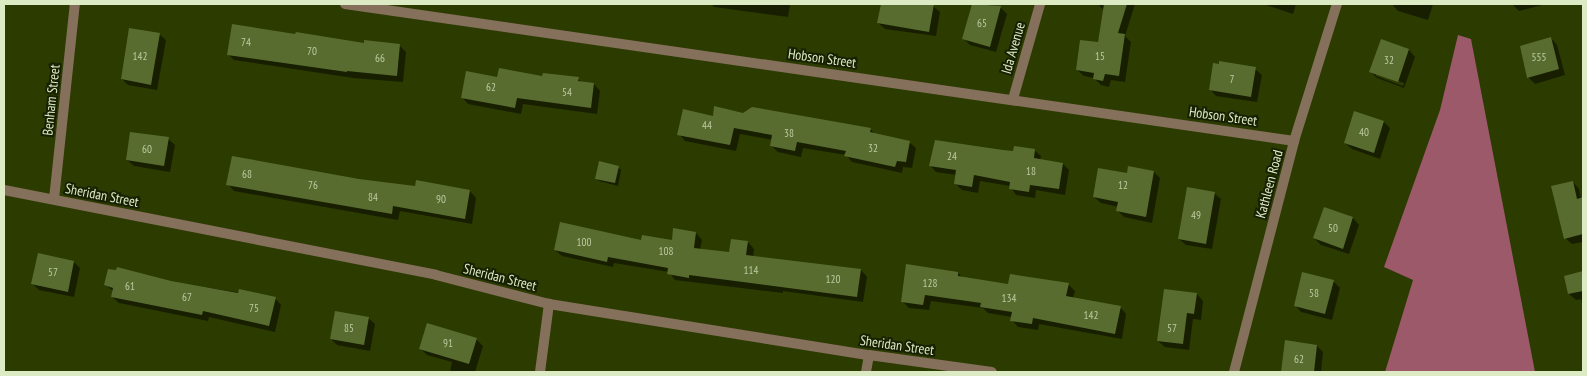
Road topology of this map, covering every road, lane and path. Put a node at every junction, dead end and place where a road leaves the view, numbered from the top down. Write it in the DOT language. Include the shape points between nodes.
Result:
graph roads {
  1 [pos="75,4"];
  2 [pos="345,4"];
  3 [pos="1040,4"];
  4 [pos="1337,4"];
  5 [pos="366,6"];
  6 [pos="1013,99"];
  7 [pos="1294,141"];
  8 [pos="4,190"];
  9 [pos="54,199"];
  10 [pos="549,304"];
  11 [pos="869,355"];
  12 [pos="540,372"];
  13 [pos="866,372"];
  14 [pos="992,372"];
  15 [pos="1234,372"];
  1 -- 9 [label="street, Benham Street"];
  2 -- 5 [label="street, Hobson Street"];
  3 -- 6 [label="street, Ida Avenue"];
  4 -- 7 [label="street, Kathleen Road"];
  5 -- 6 [label="street, Hobson Street"];
  6 -- 7 [label="street, Hobson Street"];
  7 -- 15 [label="street, Kathleen Road"];
  8 -- 9 [label="street, Sheridan Street"];
  9 -- 10 [label="street, Sheridan Street" via="436,275"];
  10 -- 11 [label="street, Sheridan Street"];
  10 -- 12 [label="street"];
  11 -- 13 [label="street"];
  11 -- 14 [label="street, Sheridan Street"];
}
